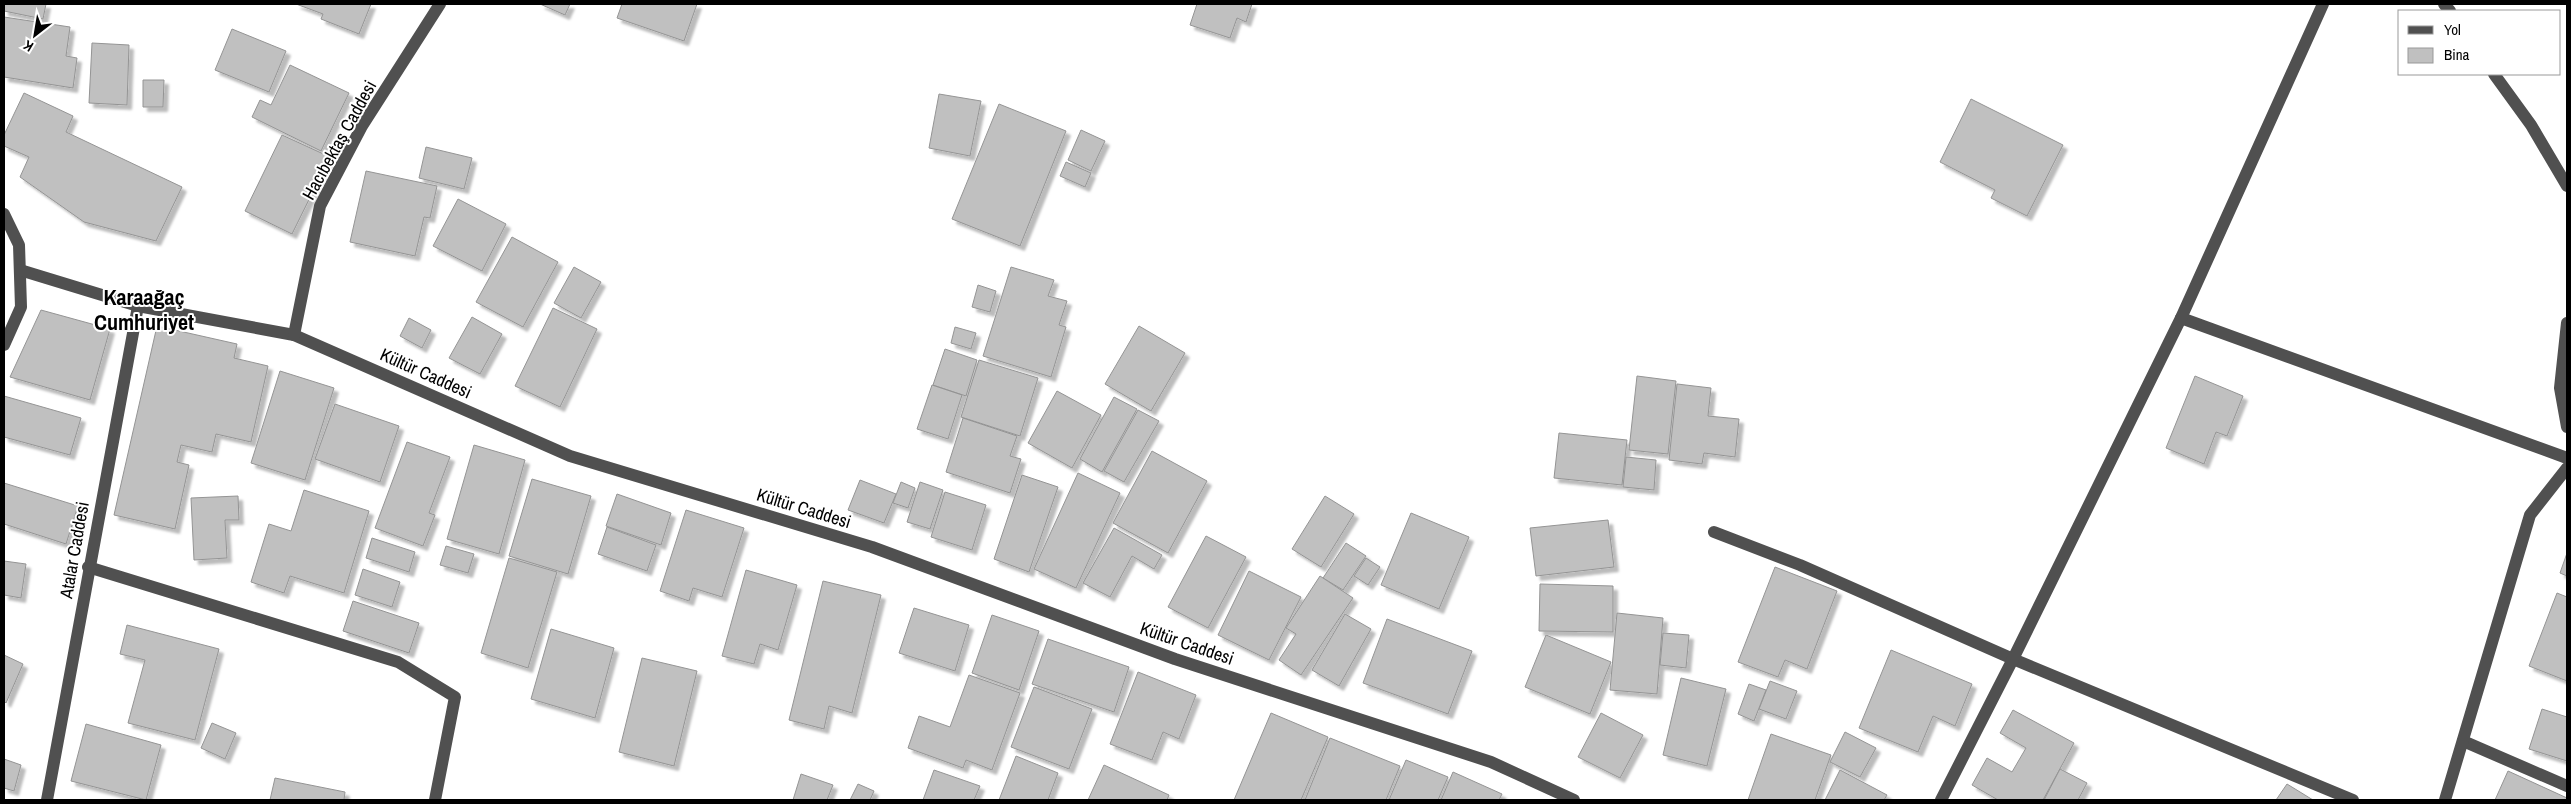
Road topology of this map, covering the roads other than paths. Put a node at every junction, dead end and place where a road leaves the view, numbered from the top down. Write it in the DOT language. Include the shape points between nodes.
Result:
graph roads {
  1 [pos="440,4"];
  2 [pos="2323,4"];
  3 [pos="2495,75"];
  4 [pos="2567,186"];
  5 [pos="4,214"];
  6 [pos="20,270"];
  7 [pos="138,306"];
  8 [pos="2181,318"];
  9 [pos="2567,323"];
  10 [pos="294,335"];
  11 [pos="4,345"];
  12 [pos="2567,427"];
  13 [pos="2567,458"];
  14 [pos="2567,468"];
  15 [pos="1714,532"];
  16 [pos="88,567"];
  17 [pos="2013,660"];
  18 [pos="2463,741"];
  19 [pos="2567,786"];
  20 [pos="47,800"];
  21 [pos="435,800"];
  22 [pos="1574,800"];
  23 [pos="1941,800"];
  24 [pos="2353,800"];
  25 [pos="2445,800"];
  1 -- 10 [label="street, Hacıbektaş Caddesi" via="362,126 320,206"];
  2 -- 8 [label="street"];
  3 -- 4 [label="street" via="2531,125"];
  5 -- 6 [label="street" via="19,244"];
  6 -- 7 [label="street, Kültür Caddesi"];
  6 -- 11 [label="street" via="21,307"];
  7 -- 10 [label="street, Kültür Caddesi"];
  7 -- 16 [label="street, Atalar Caddesi"];
  8 -- 13 [label="street"];
  8 -- 17 [label="street"];
  9 -- 12 [label="street" via="2560,388"];
  10 -- 22 [label="street, Kültür Caddesi" via="570,456 872,547 1175,659 1491,762"];
  14 -- 18 [label="street" via="2530,515"];
  15 -- 17 [label="street" via="1800,565"];
  16 -- 20 [label="street, Atalar Caddesi"];
  16 -- 21 [label="street" via="398,662 456,697"];
  17 -- 23 [label="street"];
  17 -- 24 [label="street"];
  18 -- 19 [label="street"];
  18 -- 25 [label="street"];
}
